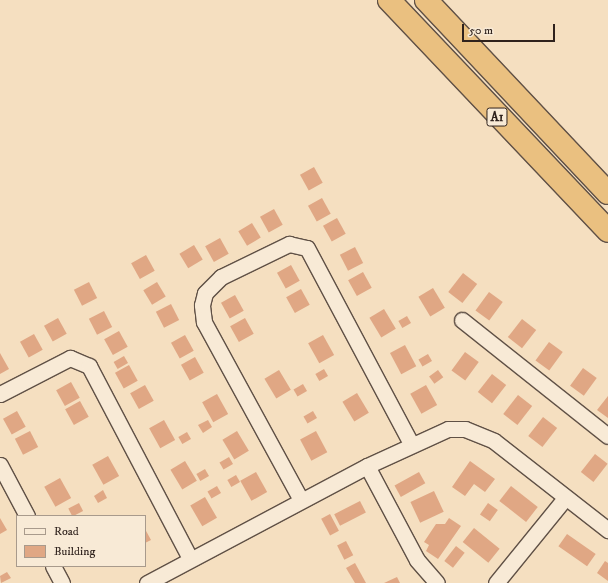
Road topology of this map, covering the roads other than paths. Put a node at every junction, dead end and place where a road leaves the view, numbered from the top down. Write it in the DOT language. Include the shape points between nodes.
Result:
graph roads {
  1 [pos="389,0"];
  2 [pos="426,0"];
  3 [pos="608,193"];
  4 [pos="608,231"];
  5 [pos="462,320"];
  6 [pos="0,394"];
  7 [pos="608,436"];
  8 [pos="411,444"];
  9 [pos="0,465"];
  10 [pos="367,466"];
  11 [pos="565,498"];
  12 [pos="301,500"];
  13 [pos="26,515"];
  14 [pos="608,530"];
  15 [pos="190,558"];
  16 [pos="54,567"];
  17 [pos="62,583"];
  18 [pos="147,583"];
  19 [pos="437,583"];
  20 [pos="496,583"];
  1 -- 4 [label="highway, A1"];
  2 -- 3 [label="highway, A1"];
  5 -- 7 [label="street"];
  6 -- 15 [label="street" via="70,358 89,366"];
  8 -- 10 [label="street"];
  8 -- 11 [label="street" via="448,429 478,433 494,441"];
  8 -- 12 [label="street" via="308,248 288,244 221,277 205,293 202,305 204,322"];
  9 -- 13 [label="street"];
  10 -- 12 [label="street"];
  10 -- 19 [label="street" via="417,560"];
  11 -- 14 [label="street"];
  11 -- 20 [label="street"];
  12 -- 15 [label="street"];
  15 -- 18 [label="street"];
  16 -- 17 [label="street"];
}
